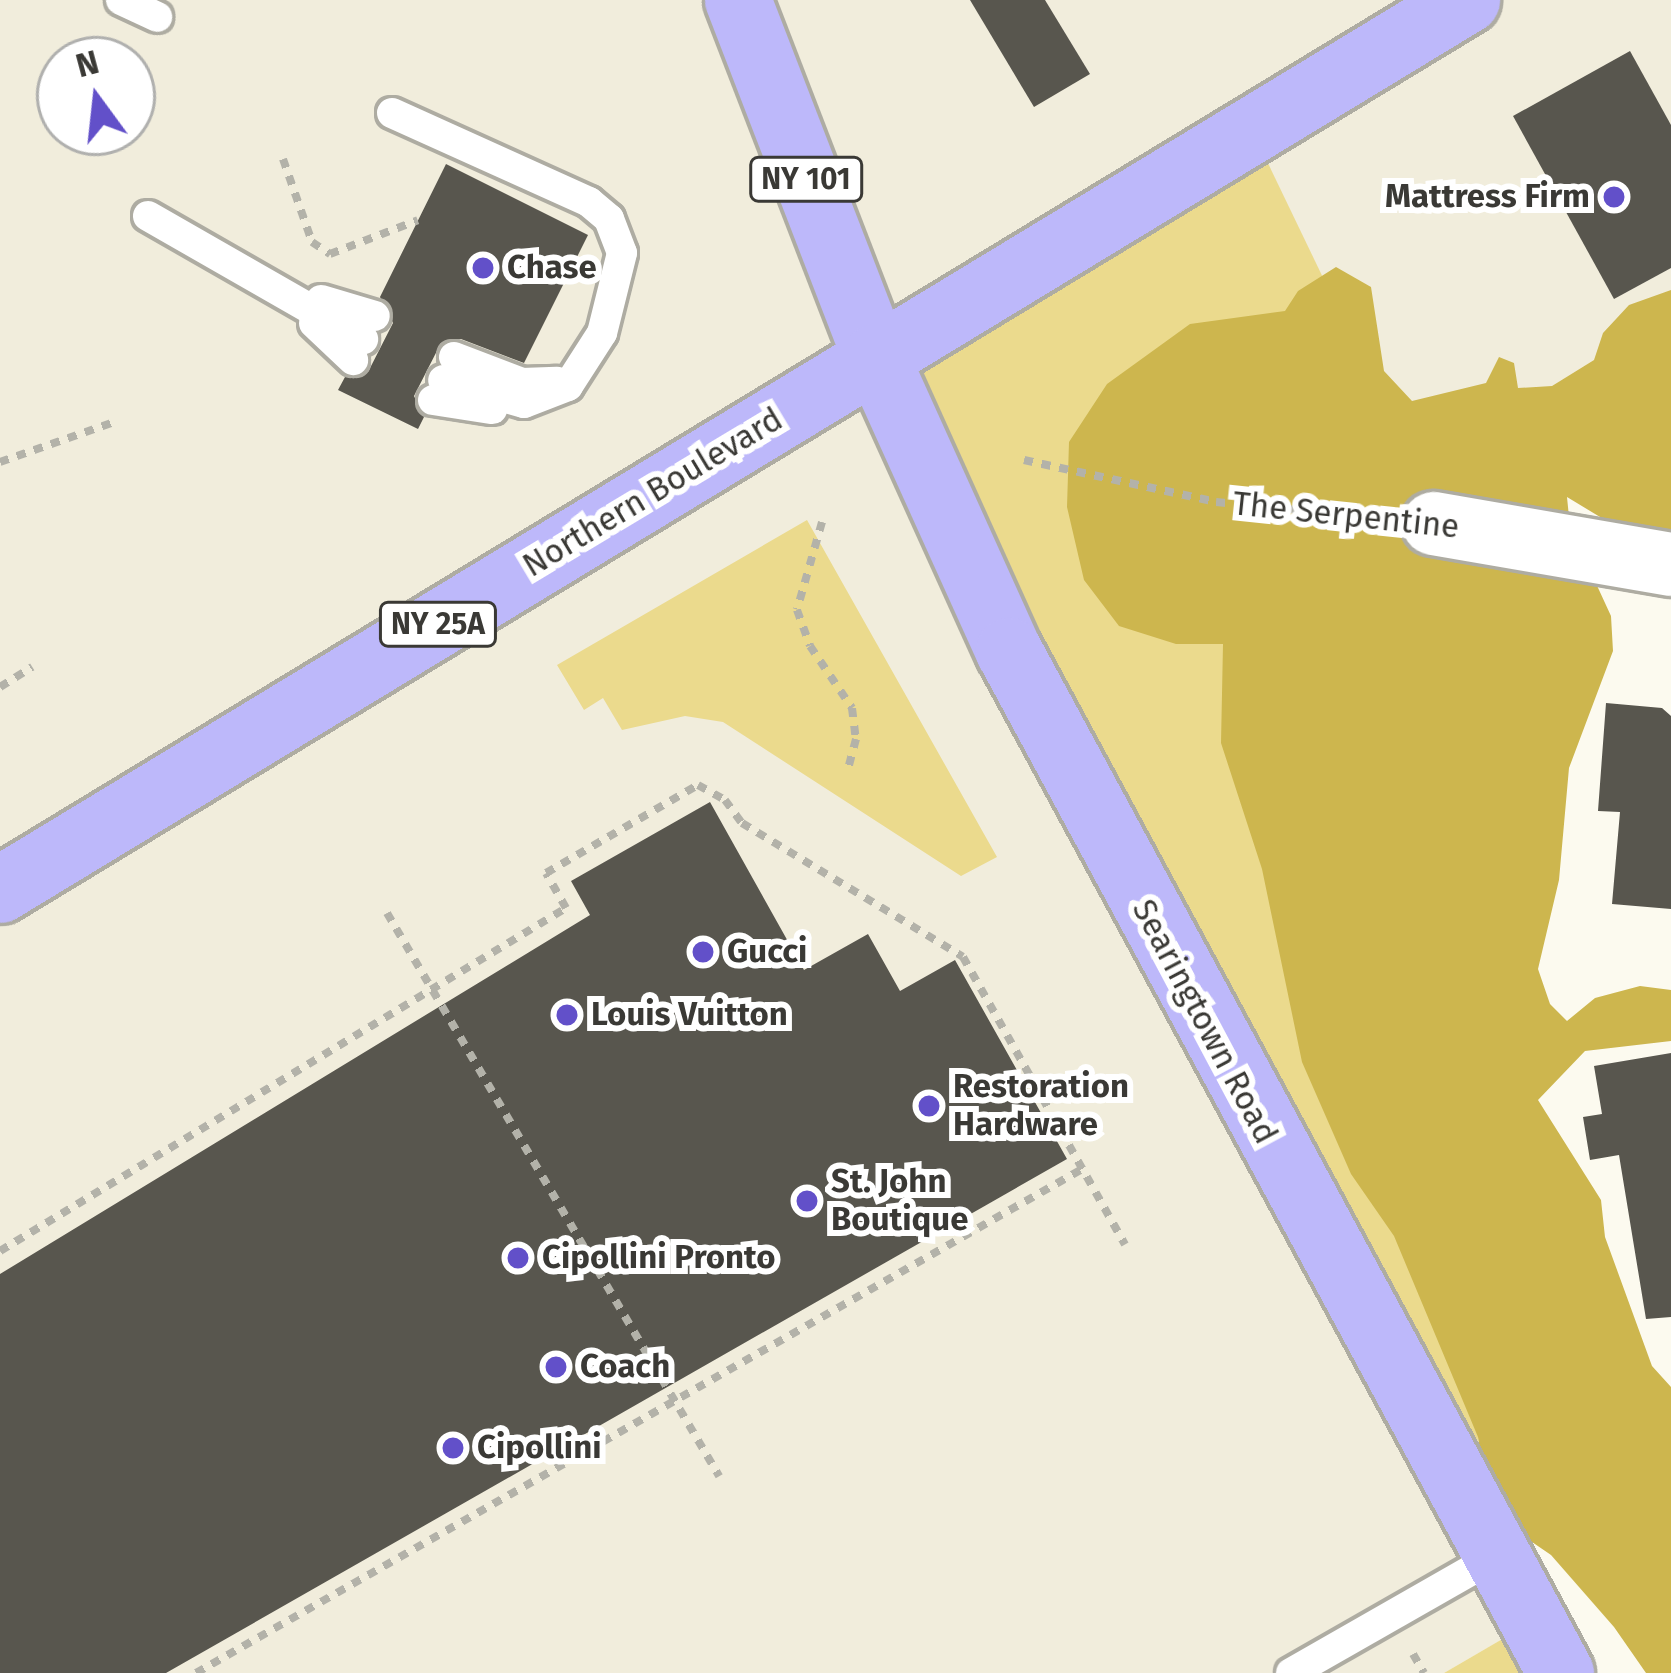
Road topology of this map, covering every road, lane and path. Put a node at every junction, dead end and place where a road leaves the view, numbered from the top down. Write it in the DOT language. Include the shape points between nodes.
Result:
graph roads {
  1 [pos="121,0"];
  2 [pos="738,0"];
  3 [pos="1467,0"];
  4 [pos="157,17"];
  5 [pos="392,113"];
  6 [pos="284,159"];
  7 [pos="148,215"];
  8 [pos="418,220"];
  9 [pos="364,338"];
  10 [pos="876,357"];
  11 [pos="580,376"];
  12 [pos="116,422"];
  13 [pos="1024,460"];
  14 [pos="0,462"];
  15 [pos="822,522"];
  16 [pos="1433,523"];
  17 [pos="1671,564"];
  18 [pos="32,667"];
  19 [pos="0,687"];
  20 [pos="848,769"];
  21 [pos="0,890"];
  22 [pos="387,913"];
  23 [pos="432,988"];
  24 [pos="1082,1169"];
  25 [pos="1125,1245"];
  26 [pos="0,1251"];
  27 [pos="675,1400"];
  28 [pos="719,1476"];
  29 [pos="1494,1557"];
  30 [pos="196,1673"];
  31 [pos="1292,1673"];
  32 [pos="1561,1673"];
  1 -- 4 [label="lane"];
  2 -- 10 [label="main road, NY 101"];
  3 -- 10 [label="main road, NY 25A"];
  5 -- 11 [label="lane" via="589,202 609,220 622,270"];
  6 -- 8 [label="path" via="312,242 331,254"];
  7 -- 9 [label="lane"];
  10 -- 21 [label="main road, Northern Boulevard / NY 25A"];
  10 -- 29 [label="main road, Searingtown Road" via="1031,694"];
  11 -- 11 [label="lane" via="524,403 443,379 522,383"];
  12 -- 14 [label="path"];
  13 -- 16 [label="path, The Serpentine" via="1216,502"];
  15 -- 20 [label="path" via="797,610 810,646 852,708 856,739"];
  16 -- 17 [label="street, The Serpentine"];
  18 -- 19 [label="path"];
  22 -- 23 [label="path"];
  23 -- 24 [label="path" via="566,908 546,873 698,785 725,800 742,823 963,958"];
  23 -- 26 [label="path"];
  23 -- 27 [label="path"];
  24 -- 25 [label="path"];
  24 -- 27 [label="path"];
  27 -- 28 [label="path"];
  27 -- 30 [label="path"];
  29 -- 31 [label="lane"];
  29 -- 32 [label="main road, Searingtown Road"];
}
